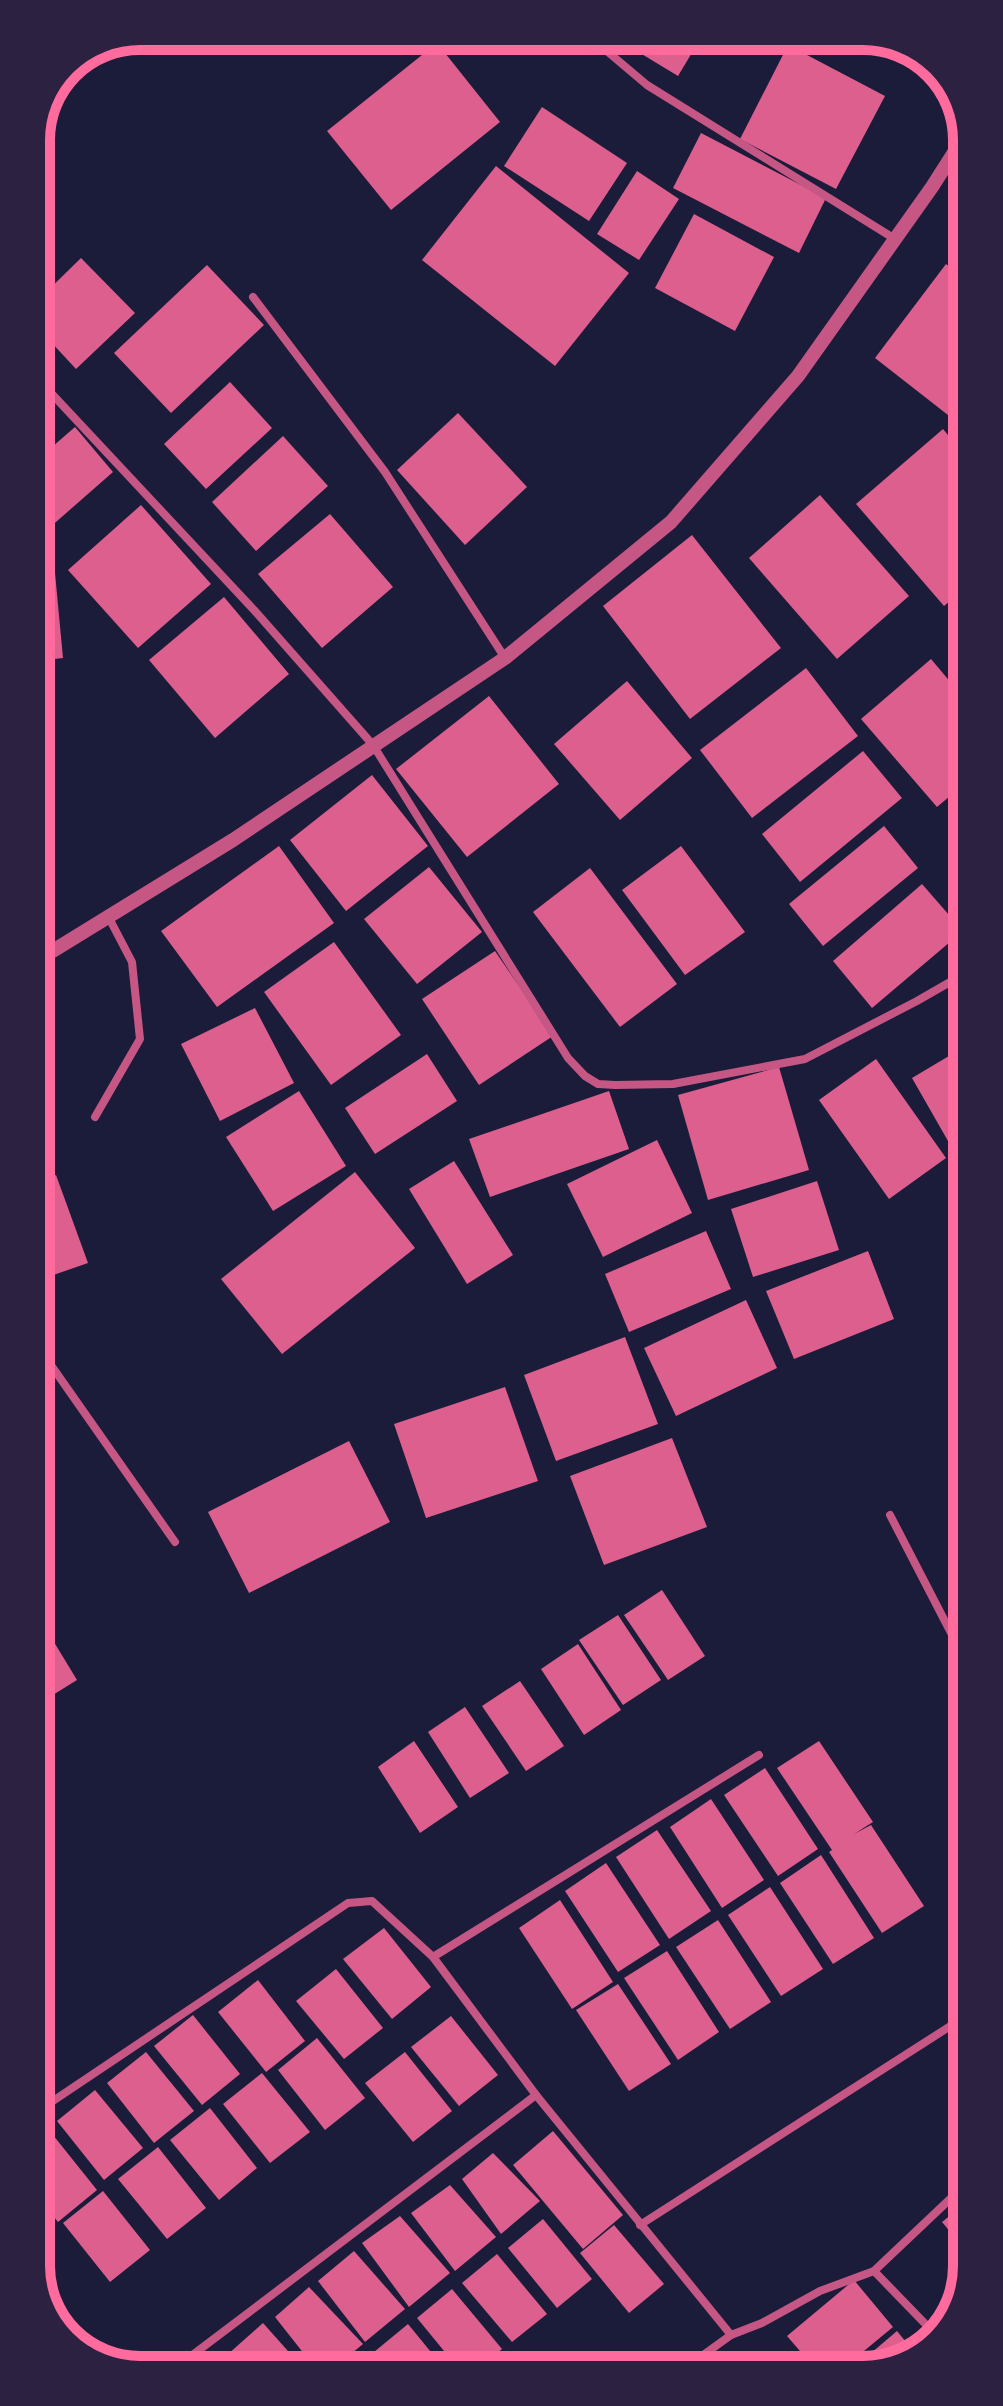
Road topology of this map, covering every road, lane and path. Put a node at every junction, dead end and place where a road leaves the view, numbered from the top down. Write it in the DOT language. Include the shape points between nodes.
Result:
graph roads {
  1 [pos="606,50"];
  2 [pos="953,153"];
  3 [pos="895,239"];
  4 [pos="253,297"];
  5 [pos="50,392"];
  6 [pos="505,658"];
  7 [pos="373,745"];
  8 [pos="109,918"];
  9 [pos="50,953"];
  10 [pos="953,980"];
  11 [pos="95,1117"];
  12 [pos="50,1364"];
  13 [pos="890,1515"];
  14 [pos="175,1542"];
  15 [pos="953,1637"];
  16 [pos="759,1755"];
  17 [pos="433,1957"];
  18 [pos="953,2024"];
  19 [pos="536,2095"];
  20 [pos="50,2103"];
  21 [pos="953,2196"];
  22 [pos="640,2225"];
  23 [pos="874,2271"];
  24 [pos="929,2328"];
  25 [pos="731,2335"];
  26 [pos="191,2356"];
  27 [pos="702,2356"];
  1 -- 3 [label="street" via="647,85"];
  2 -- 3 [label="street"];
  3 -- 6 [label="street" via="798,376 671,522"];
  4 -- 6 [label="street" via="385,472"];
  5 -- 7 [label="street"];
  6 -- 7 [label="street"];
  7 -- 8 [label="street"];
  7 -- 10 [label="street" via="568,1058 598,1084 673,1084 805,1059"];
  8 -- 9 [label="street"];
  8 -- 11 [label="street" via="132,962 140,1039"];
  12 -- 14 [label="street"];
  13 -- 15 [label="street"];
  16 -- 17 [label="street"];
  17 -- 19 [label="street"];
  17 -- 20 [label="street" via="372,1901 348,1903"];
  18 -- 22 [label="street"];
  19 -- 22 [label="street"];
  19 -- 26 [label="street"];
  21 -- 23 [label="street"];
  22 -- 25 [label="street"];
  23 -- 24 [label="street"];
  23 -- 25 [label="street"];
  25 -- 27 [label="street"];
}
